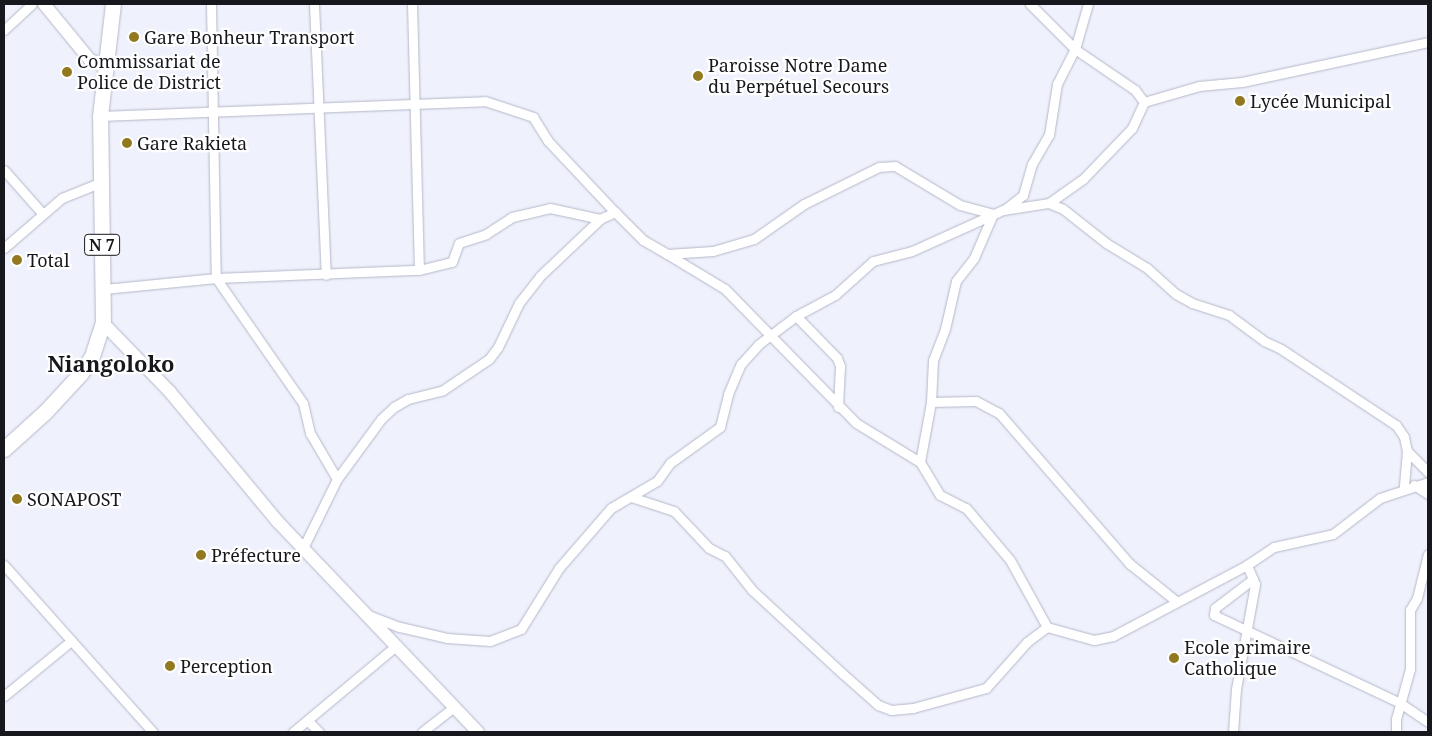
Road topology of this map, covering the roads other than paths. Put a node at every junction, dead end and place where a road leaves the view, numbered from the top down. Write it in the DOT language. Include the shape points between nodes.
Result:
graph roads {
  1 [pos="32,4"];
  2 [pos="44,4"];
  3 [pos="113,4"];
  4 [pos="211,4"];
  5 [pos="314,4"];
  6 [pos="412,4"];
  7 [pos="1030,4"];
  8 [pos="1088,4"];
  9 [pos="4,30"];
  10 [pos="1428,42"];
  11 [pos="1075,49"];
  12 [pos="104,65"];
  13 [pos="1144,102"];
  14 [pos="415,104"];
  15 [pos="319,109"];
  16 [pos="215,114"];
  17 [pos="100,116"];
  18 [pos="4,170"];
  19 [pos="99,183"];
  20 [pos="1049,203"];
  21 [pos="1003,210"];
  22 [pos="615,212"];
  23 [pos="42,213"];
  24 [pos="993,214"];
  25 [pos="600,219"];
  26 [pos="4,248"];
  27 [pos="667,254"];
  28 [pos="420,270"];
  29 [pos="326,276"];
  30 [pos="216,278"];
  31 [pos="104,289"];
  32 [pos="796,316"];
  33 [pos="103,322"];
  34 [pos="770,337"];
  35 [pos="931,402"];
  36 [pos="838,407"];
  37 [pos="4,449"];
  38 [pos="1407,451"];
  39 [pos="920,462"];
  40 [pos="1428,472"];
  41 [pos="337,479"];
  42 [pos="1428,482"];
  43 [pos="1414,485"];
  44 [pos="1404,487"];
  45 [pos="1428,494"];
  46 [pos="631,497"];
  47 [pos="303,548"];
  48 [pos="1428,554"];
  49 [pos="4,565"];
  50 [pos="1247,565"];
  51 [pos="1253,580"];
  52 [pos="1176,601"];
  53 [pos="366,614"];
  54 [pos="1046,627"];
  55 [pos="1248,633"];
  56 [pos="71,641"];
  57 [pos="396,646"];
  58 [pos="4,696"];
  59 [pos="1400,703"];
  60 [pos="454,707"];
  61 [pos="308,720"];
  62 [pos="1428,722"];
  63 [pos="153,732"];
  64 [pos="293,732"];
  65 [pos="319,732"];
  66 [pos="422,732"];
  67 [pos="478,732"];
  68 [pos="1233,732"];
  69 [pos="1396,732"];
  1 -- 9 [label="street"];
  2 -- 12 [label="main road" via="90,60"];
  3 -- 12 [label="highway, N 7"];
  4 -- 16 [label="street"];
  5 -- 15 [label="street"];
  6 -- 14 [label="street"];
  7 -- 11 [label="street"];
  8 -- 11 [label="street"];
  10 -- 13 [label="street" via="1242,82 1199,86"];
  11 -- 13 [label="street" via="1135,90"];
  11 -- 21 [label="street" via="1057,84 1049,135 1032,164 1027,189"];
  12 -- 17 [label="highway, N 7"];
  13 -- 20 [label="street" via="1132,128 1083,179"];
  14 -- 15 [label="street"];
  14 -- 22 [label="street" via="485,101 533,117 548,141"];
  14 -- 28 [label="street"];
  15 -- 16 [label="street"];
  15 -- 29 [label="street"];
  16 -- 17 [label="street"];
  16 -- 30 [label="street"];
  17 -- 19 [label="highway, N 7"];
  18 -- 23 [label="street"];
  19 -- 23 [label="street" via="62,198"];
  19 -- 31 [label="highway, N 7"];
  20 -- 21 [label="street"];
  20 -- 38 [label="street" via="1063,209 1106,243 1147,268 1176,294 1229,315 1264,341 1381,414 1400,431"];
  21 -- 24 [label="street"];
  22 -- 25 [label="street"];
  22 -- 27 [label="street" via="643,240"];
  23 -- 26 [label="street"];
  24 -- 27 [label="street" via="960,205 895,166 879,167 804,204 754,239 713,251"];
  24 -- 32 [label="street" via="912,251 873,261 834,295"];
  24 -- 35 [label="street" via="974,258 956,281 945,329 933,360"];
  25 -- 28 [label="street" via="550,208 512,217 486,234 459,243 452,262"];
  25 -- 41 [label="street" via="540,276 519,303 489,359 443,390 408,399 394,407"];
  27 -- 34 [label="street" via="725,288"];
  28 -- 29 [label="street"];
  29 -- 30 [label="street"];
  30 -- 31 [label="street"];
  30 -- 41 [label="street" via="303,403 310,433"];
  31 -- 33 [label="highway, N 7"];
  32 -- 34 [label="street"];
  32 -- 36 [label="street" via="837,358 840,366"];
  33 -- 37 [label="highway, N 7" via="92,356 81,373"];
  33 -- 47 [label="main road" via="170,392"];
  34 -- 36 [label="street"];
  34 -- 46 [label="street" via="741,364 728,394 720,427 670,463 657,481"];
  35 -- 39 [label="street"];
  35 -- 52 [label="street" via="976,401 999,413 1130,564"];
  36 -- 39 [label="street" via="856,423"];
  38 -- 40 [label="street"];
  38 -- 44 [label="street"];
  39 -- 54 [label="street" via="940,495 966,508 1010,560"];
  41 -- 47 [label="street"];
  42 -- 43 [label="street"];
  43 -- 44 [label="street"];
  43 -- 45 [label="street"];
  44 -- 50 [label="street" via="1367,506 1333,534 1274,547"];
  46 -- 53 [label="street" via="611,508 579,543 521,629 490,641 447,638 400,627"];
  46 -- 54 [label="street" via="674,510 709,548 725,556 752,590 878,706 891,710 912,708 986,688"];
  47 -- 53 [label="main road"];
  48 -- 59 [label="street" via="1417,598 1410,610 1410,669"];
  49 -- 56 [label="street"];
  50 -- 51 [label="street"];
  50 -- 52 [label="street"];
  51 -- 55 [label="street"];
  51 -- 55 [label="street" via="1212,610 1215,616"];
  52 -- 54 [label="street" via="1113,636 1094,640"];
  53 -- 57 [label="main road"];
  55 -- 59 [label="street" via="1284,646"];
  55 -- 68 [label="street" via="1236,689"];
  56 -- 58 [label="street"];
  56 -- 63 [label="street"];
  57 -- 60 [label="main road"];
  57 -- 61 [label="street"];
  59 -- 62 [label="street"];
  59 -- 69 [label="street"];
  60 -- 66 [label="street"];
  60 -- 67 [label="main road"];
  61 -- 64 [label="street"];
  61 -- 65 [label="street"];
}
